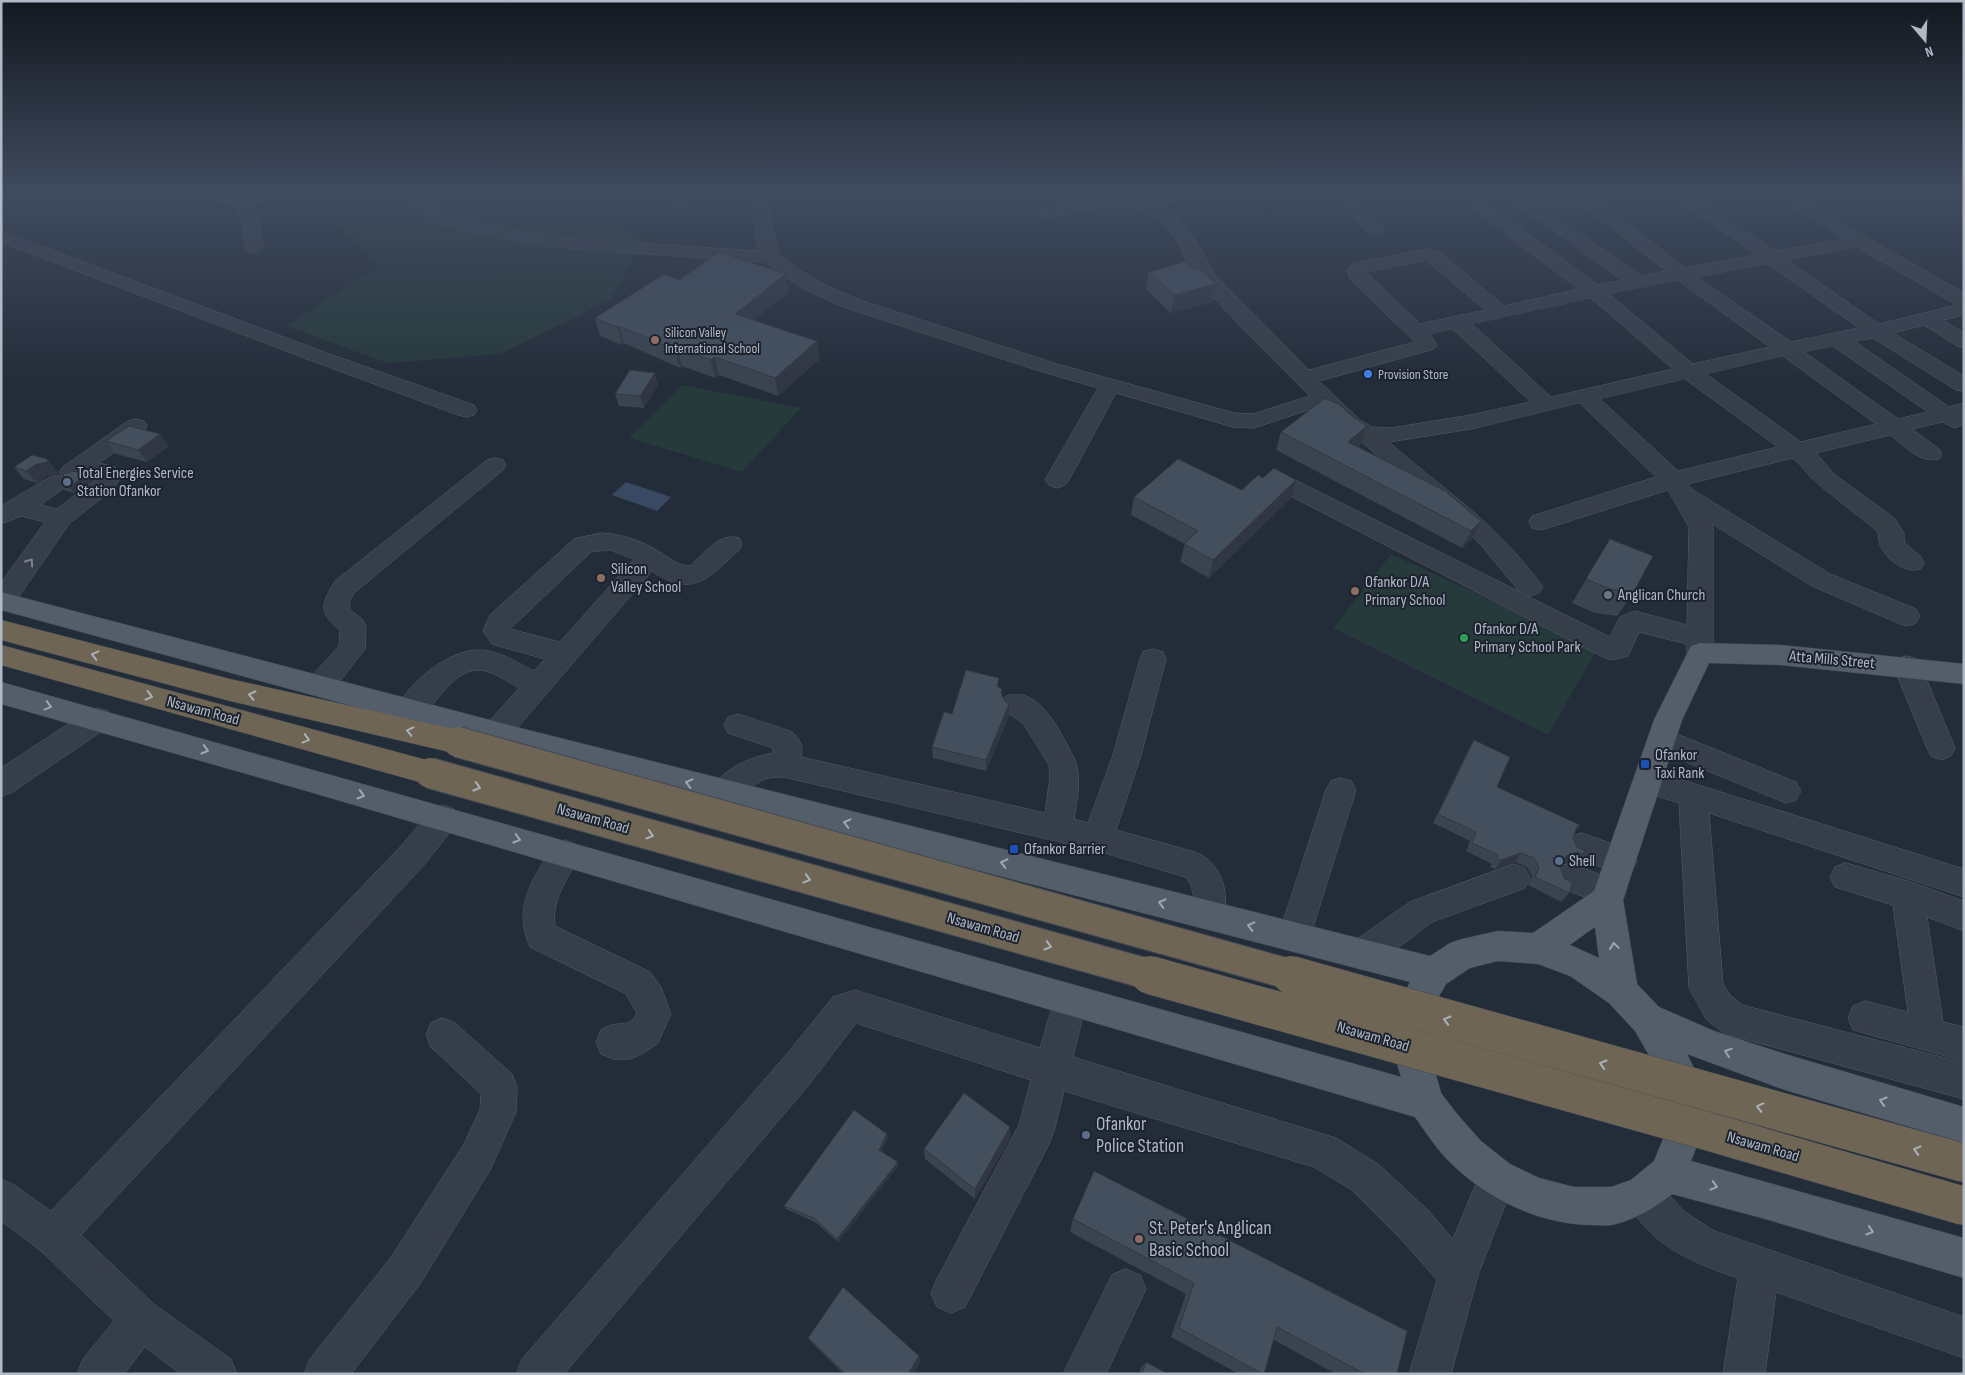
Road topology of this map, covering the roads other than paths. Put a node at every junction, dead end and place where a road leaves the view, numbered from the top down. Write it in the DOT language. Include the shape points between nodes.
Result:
graph roads {
  1 [pos="57,257"];
  2 [pos="771,257"];
  3 [pos="1196,257"];
  4 [pos="1415,257"];
  5 [pos="1434,257"];
  6 [pos="1548,257"];
  7 [pos="1603,257"];
  8 [pos="1659,257"];
  9 [pos="1776,257"];
  10 [pos="1888,257"];
  11 [pos="1772,258"];
  12 [pos="1681,274"];
  13 [pos="1638,282"];
  14 [pos="1595,292"];
  15 [pos="1964,301"];
  16 [pos="1964,308"];
  17 [pos="1501,313"];
  18 [pos="1928,319"];
  19 [pos="1458,322"];
  20 [pos="1415,331"];
  21 [pos="1876,331"];
  22 [pos="1837,339"];
  23 [pos="1964,342"];
  24 [pos="1787,348"];
  25 [pos="1689,372"];
  26 [pos="1304,378"];
  27 [pos="1110,385"];
  28 [pos="1964,385"];
  29 [pos="1586,396"];
  30 [pos="1324,398"];
  31 [pos="1547,405"];
  32 [pos="466,410"];
  33 [pos="1955,412"];
  34 [pos="136,426"];
  35 [pos="1893,427"];
  36 [pos="1964,428"];
  37 [pos="1368,434"];
  38 [pos="1798,450"];
  39 [pos="1931,454"];
  40 [pos="495,465"];
  41 [pos="68,474"];
  42 [pos="1057,480"];
  43 [pos="1281,482"];
  44 [pos="1679,488"];
  45 [pos="10,512"];
  46 [pos="61,518"];
  47 [pos="1541,522"];
  48 [pos="730,544"];
  49 [pos="650,557"];
  50 [pos="1912,563"];
  51 [pos="1530,587"];
  52 [pos="2,601"];
  53 [pos="1908,616"];
  54 [pos="1,630"];
  55 [pos="1700,645"];
  56 [pos="566,654"];
  57 [pos="1,655"];
  58 [pos="1154,659"];
  59 [pos="1907,666"];
  60 [pos="1964,674"];
  61 [pos="320,686"];
  62 [pos="538,686"];
  63 [pos="1,693"];
  64 [pos="1016,704"];
  65 [pos="409,710"];
  66 [pos="98,719"];
  67 [pos="738,725"];
  68 [pos="496,733"];
  69 [pos="1662,740"];
  70 [pos="1942,748"];
  71 [pos="784,765"];
  72 [pos="1648,781"];
  73 [pos="1,784"];
  74 [pos="1341,790"];
  75 [pos="1786,791"];
  76 [pos="724,792"];
  77 [pos="1693,795"];
  78 [pos="444,818"];
  79 [pos="1058,828"];
  80 [pos="1098,838"];
  81 [pos="1582,846"];
  82 [pos="565,854"];
  83 [pos="1622,861"];
  84 [pos="1570,877"];
  85 [pos="1846,877"];
  86 [pos="1514,878"];
  87 [pos="1964,883"];
  88 [pos="1908,895"];
  89 [pos="1609,897"];
  90 [pos="1209,915"];
  91 [pos="1964,916"];
  92 [pos="1294,937"];
  93 [pos="1538,949"];
  94 [pos="1362,955"];
  95 [pos="1434,973"];
  96 [pos="1621,992"];
  97 [pos="1070,1000"];
  98 [pos="1647,1018"];
  99 [pos="1865,1018"];
  100 [pos="1928,1034"];
  101 [pos="443,1035"];
  102 [pos="613,1042"];
  103 [pos="1964,1044"];
  104 [pos="1052,1069"];
  105 [pos="1964,1081"];
  106 [pos="1426,1102"];
  107 [pos="1964,1125"];
  108 [pos="1964,1163"];
  109 [pos="1497,1176"];
  110 [pos="1655,1184"];
  111 [pos="1,1198"];
  112 [pos="1964,1206"];
  113 [pos="54,1236"];
  114 [pos="1964,1258"];
  115 [pos="1759,1267"];
  116 [pos="1458,1275"];
  117 [pos="1126,1289"];
  118 [pos="951,1293"];
  119 [pos="142,1319"];
  120 [pos="1964,1338"];
  121 [pos="98,1374"];
  122 [pos="216,1374"];
  123 [pos="325,1374"];
  124 [pos="537,1374"];
  125 [pos="1084,1374"];
  126 [pos="1430,1374"];
  127 [pos="1744,1374"];
  1 -- 32 [label="street"];
  2 -- 27 [label="street" via="823,292 853,304"];
  3 -- 26 [label="street" via="1208,278"];
  4 -- 20 [label="street" via="1361,266 1356,270 1357,275"];
  5 -- 17 [label="street"];
  6 -- 14 [label="street"];
  7 -- 13 [label="street"];
  8 -- 12 [label="street"];
  9 -- 11 [label="street"];
  10 -- 15 [label="street"];
  11 -- 12 [label="street"];
  11 -- 21 [label="street"];
  12 -- 13 [label="street"];
  12 -- 24 [label="street"];
  13 -- 14 [label="street"];
  14 -- 17 [label="street"];
  14 -- 25 [label="street"];
  16 -- 18 [label="street"];
  17 -- 19 [label="street"];
  18 -- 21 [label="street"];
  18 -- 23 [label="street"];
  19 -- 20 [label="street"];
  19 -- 31 [label="street"];
  20 -- 26 [label="street" via="1427,345"];
  21 -- 22 [label="street"];
  21 -- 28 [label="street"];
  22 -- 24 [label="street"];
  22 -- 33 [label="street"];
  24 -- 25 [label="street"];
  24 -- 35 [label="street"];
  25 -- 29 [label="street"];
  25 -- 38 [label="street"];
  26 -- 30 [label="street"];
  27 -- 30 [label="street" via="1233,420 1254,421"];
  27 -- 42 [label="street"];
  29 -- 31 [label="street"];
  29 -- 44 [label="street"];
  30 -- 37 [label="street" via="1352,425"];
  31 -- 37 [label="street" via="1391,435"];
  33 -- 35 [label="street"];
  33 -- 36 [label="street"];
  34 -- 41 [label="street"];
  35 -- 38 [label="street"];
  35 -- 39 [label="street"];
  37 -- 51 [label="street" via="1415,478 1483,533"];
  38 -- 44 [label="street"];
  38 -- 50 [label="street" via="1814,462 1826,479 1885,524 1892,532 1892,546"];
  40 -- 61 [label="street" via="344,587 336,603 337,614 353,626 352,650"];
  41 -- 45 [label="street"];
  41 -- 46 [label="street" via="107,472 108,478 105,484"];
  43 -- 55 [label="street" via="1612,650 1619,649 1629,624 1635,621"];
  44 -- 47 [label="street"];
  44 -- 53 [label="street" via="1821,580"];
  44 -- 55 [label="street" via="1701,527"];
  45 -- 46 [label="street"];
  52 -- 46 [label="street, one-way"];
  48 -- 49 [label="street" via="691,576 678,575"];
  49 -- 56 [label="street"];
  49 -- 56 [label="street" via="626,545 608,541 583,545 499,622 496,631 501,637"];
  52 -- 61 [label="main road"];
  108 -- 54 [label="highway, Nsawam Road, one-way, bridge" via="458,742 230,690"];
  55 -- 59 [label="main road, Atta Mills Street"];
  55 -- 69 [label="main road"];
  56 -- 62 [label="street"];
  57 -- 112 [label="highway, Nsawam Road, one-way, bridge" via="1690,1126"];
  58 -- 80 [label="street" via="1127,756"];
  59 -- 60 [label="main road, Atta Mills Street"];
  59 -- 70 [label="street"];
  61 -- 65 [label="main road"];
  62 -- 65 [label="street" via="482,660 467,662 452,668"];
  62 -- 68 [label="street"];
  63 -- 66 [label="main road, one-way"];
  64 -- 79 [label="street" via="1033,715 1063,764 1065,777"];
  65 -- 68 [label="main road"];
  66 -- 73 [label="street"];
  66 -- 78 [label="main road, one-way"];
  67 -- 71 [label="street" via="787,744"];
  76 -- 68 [label="main road, one-way"];
  69 -- 72 [label="main road"];
  69 -- 75 [label="street"];
  71 -- 76 [label="street" via="768,764"];
  71 -- 79 [label="street"];
  72 -- 77 [label="street"];
  72 -- 83 [label="main road"];
  74 -- 92 [label="street"];
  90 -- 76 [label="main road, one-way"];
  77 -- 87 [label="street"];
  77 -- 105 [label="street" via="1706,988 1718,1007 1733,1019"];
  78 -- 82 [label="main road, one-way"];
  78 -- 113 [label="street" via="413,855"];
  79 -- 80 [label="street"];
  80 -- 90 [label="street" via="1195,866 1205,875 1209,888"];
  81 -- 83 [label="street"];
  82 -- 97 [label="main road"];
  82 -- 102 [label="street" via="544,889 537,908 537,925 542,936 638,983 650,999 654,1014 646,1031 630,1042"];
  83 -- 89 [label="main road"];
  84 -- 89 [label="street"];
  85 -- 88 [label="street"];
  86 -- 94 [label="street" via="1421,912"];
  88 -- 91 [label="street"];
  88 -- 100 [label="street"];
  89 -- 93 [label="main road"];
  96 -- 89 [label="main road, one-way"];
  92 -- 90 [label="main road, one-way"];
  92 -- 94 [label="main road"];
  93 -- 95 [label="main road" via="1498,946 1462,954"];
  93 -- 96 [label="main road" via="1581,965"];
  94 -- 95 [label="main road"];
  95 -- 106 [label="main road" via="1414,1007 1411,1050"];
  96 -- 98 [label="main road"];
  97 -- 104 [label="street"];
  97 -- 106 [label="main road"];
  107 -- 98 [label="main road, one-way" via="1785,1072 1711,1046"];
  98 -- 110 [label="main road" via="1678,1072 1686,1127"];
  99 -- 100 [label="street"];
  100 -- 103 [label="street"];
  101 -- 123 [label="street" via="499,1087 498,1112 477,1157 406,1270"];
  104 -- 116 [label="street" via="1323,1151 1365,1177 1414,1224"];
  104 -- 118 [label="street" via="1036,1132"];
  104 -- 124 [label="street" via="855,1006 845,1009 799,1068"];
  106 -- 109 [label="main road" via="1468,1154"];
  109 -- 110 [label="main road" via="1534,1196 1574,1206 1611,1206"];
  109 -- 116 [label="street"];
  110 -- 114 [label="main road, one-way" via="1762,1199"];
  110 -- 115 [label="street" via="1670,1227 1704,1247"];
  111 -- 113 [label="street"];
  113 -- 119 [label="street"];
  115 -- 120 [label="street"];
  115 -- 127 [label="street"];
  116 -- 126 [label="street"];
  117 -- 125 [label="street"];
  119 -- 121 [label="street"];
  119 -- 122 [label="street"];
}
